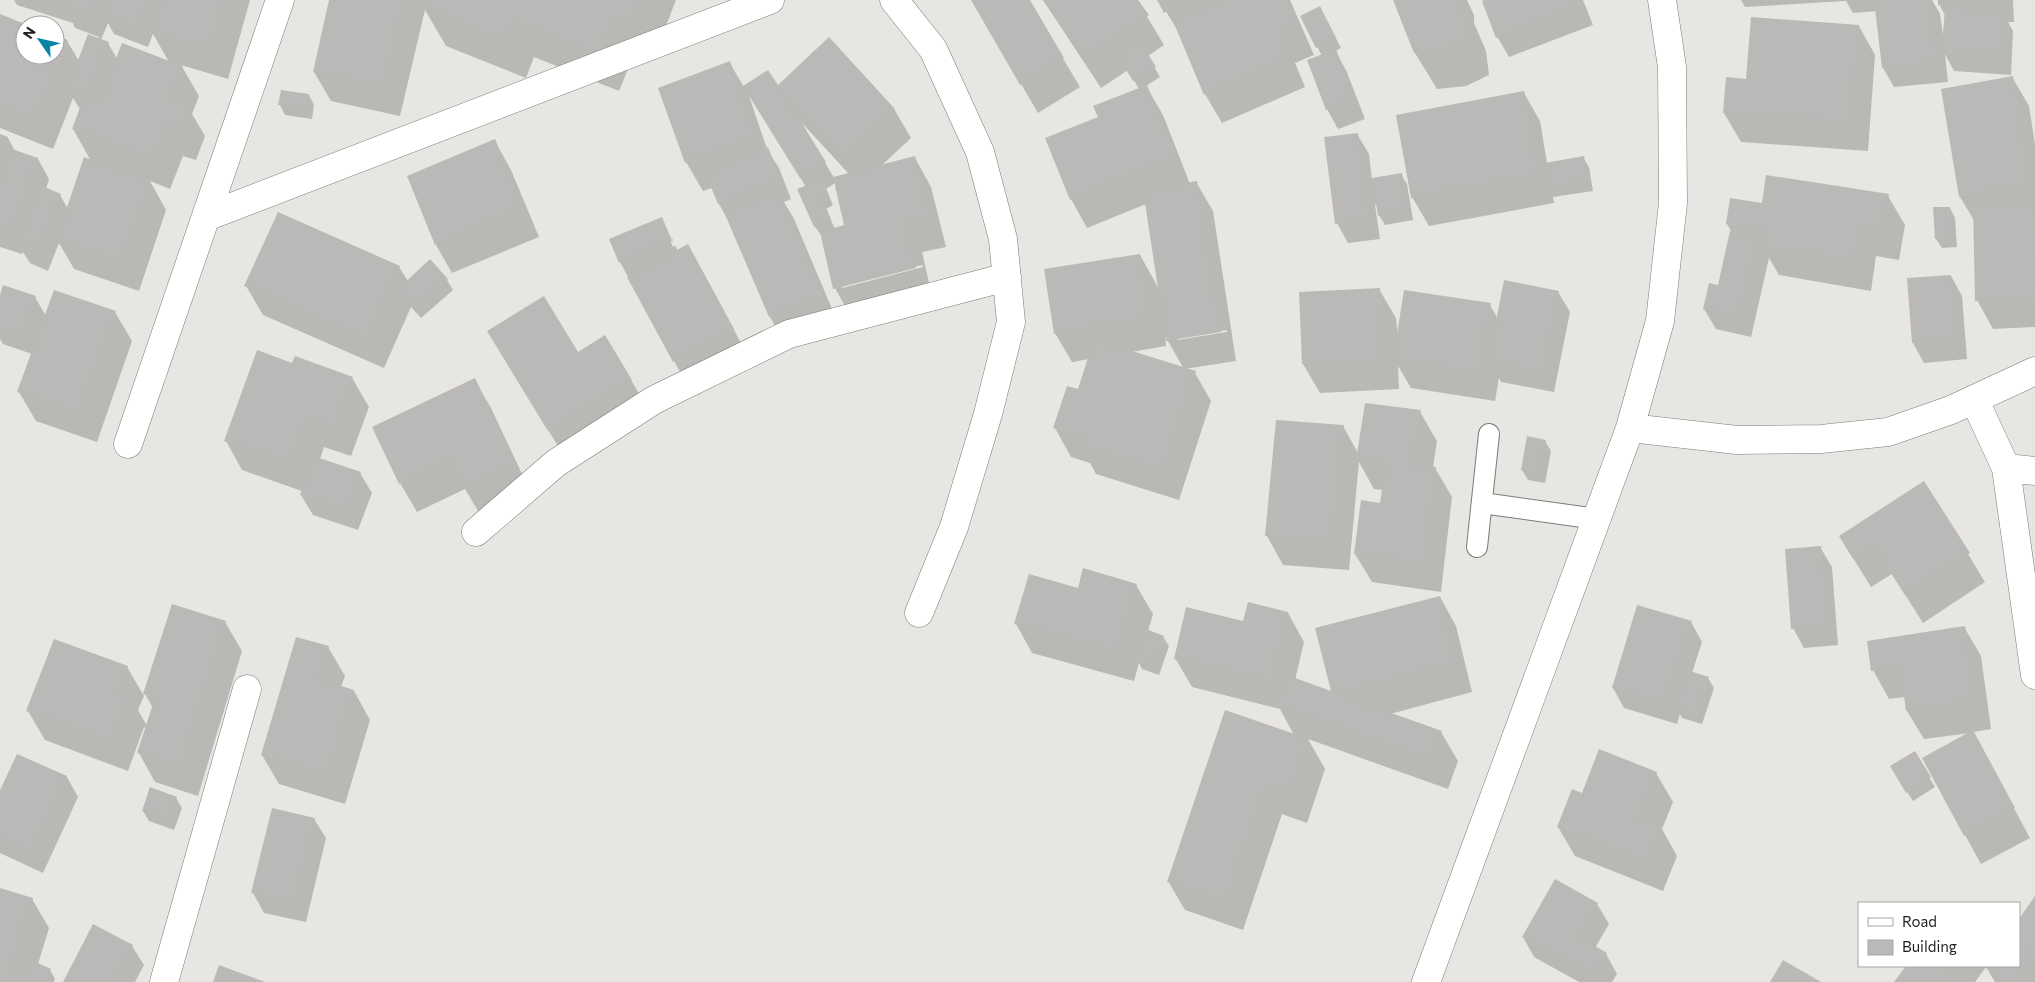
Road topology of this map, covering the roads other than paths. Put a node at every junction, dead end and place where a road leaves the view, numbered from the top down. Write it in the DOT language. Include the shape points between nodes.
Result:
graph roads {
  1 [pos="280,0"];
  2 [pos="770,0"];
  3 [pos="894,0"];
  4 [pos="1662,0"];
  5 [pos="206,217"];
  6 [pos="1007,277"];
  7 [pos="2035,371"];
  8 [pos="1974,399"];
  9 [pos="1630,428"];
  10 [pos="1489,434"];
  11 [pos="128,444"];
  12 [pos="2006,468"];
  13 [pos="2035,471"];
  14 [pos="1482,503"];
  15 [pos="1597,519"];
  16 [pos="476,532"];
  17 [pos="1477,546"];
  18 [pos="919,613"];
  19 [pos="2035,675"];
  20 [pos="247,690"];
  21 [pos="164,982"];
  22 [pos="1426,982"];
  1 -- 5 [label="street"];
  2 -- 5 [label="street"];
  3 -- 6 [label="street" via="933,49 980,152 1003,238"];
  4 -- 9 [label="street" via="1672,67 1673,203 1660,321"];
  5 -- 11 [label="street"];
  6 -- 16 [label="street" via="789,334 654,400 556,463"];
  6 -- 18 [label="street" via="1011,322 988,414 954,527"];
  7 -- 8 [label="street"];
  8 -- 9 [label="street" via="1888,432 1820,439 1737,440"];
  8 -- 12 [label="street"];
  9 -- 15 [label="street"];
  10 -- 14 [label="lane"];
  12 -- 13 [label="street"];
  12 -- 19 [label="street"];
  14 -- 15 [label="lane"];
  14 -- 17 [label="lane"];
  15 -- 22 [label="street"];
  20 -- 21 [label="street"];
}
